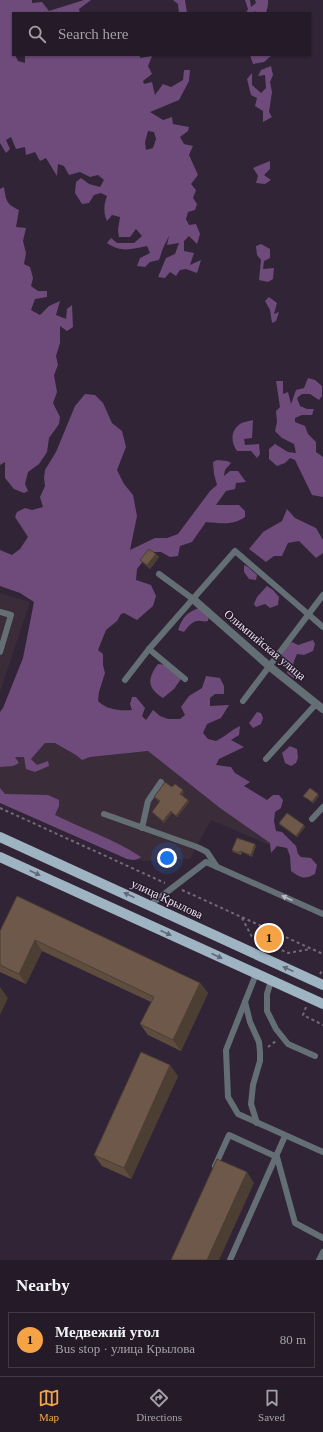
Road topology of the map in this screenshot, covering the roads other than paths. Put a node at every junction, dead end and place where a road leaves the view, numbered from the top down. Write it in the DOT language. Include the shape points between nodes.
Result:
graph roads {
  1 [pos="159,574"];
  2 [pos="323,595"];
  3 [pos="192,599"];
  4 [pos="0,612"];
  5 [pos="308,615"];
  6 [pos="323,627"];
  7 [pos="149,649"];
  8 [pos="0,652"];
  9 [pos="269,666"];
  10 [pos="186,679"];
  11 [pos="125,680"];
  12 [pos="243,701"];
  13 [pos="316,704"];
  14 [pos="323,709"];
  15 [pos="266,759"];
  16 [pos="161,782"];
  17 [pos="323,807"];
  18 [pos="104,814"];
  19 [pos="312,819"];
  20 [pos="142,828"];
  21 [pos="0,837"];
  22 [pos="0,857"];
  23 [pos="217,867"];
  24 [pos="150,905"];
  25 [pos="323,914"];
  26 [pos="256,974"];
  27 [pos="271,981"];
  28 [pos="323,985"];
  29 [pos="245,1001"];
  30 [pos="323,1004"];
  31 [pos="315,1056"];
  32 [pos="257,1123"];
  33 [pos="285,1136"];
  34 [pos="323,1152"];
  35 [pos="276,1157"];
  36 [pos="213,1170"];
  37 [pos="323,1238"];
  38 [pos="323,1252"];
  39 [pos="230,1260"];
  40 [pos="319,1260"];
  1 -- 3 [label="lane"];
  2 -- 5 [label="lane"];
  3 -- 5 [label="lane" via="235,551"];
  3 -- 7 [label="lane"];
  3 -- 9 [label="street, Олимпийская улица"];
  4 -- 8 [label="lane" via="11,615"];
  5 -- 6 [label="lane"];
  5 -- 9 [label="lane"];
  7 -- 10 [label="lane"];
  7 -- 11 [label="lane"];
  9 -- 12 [label="lane"];
  9 -- 13 [label="street, Олимпийская улица"];
  13 -- 14 [label="street, Олимпийская улица"];
  13 -- 15 [label="lane"];
  16 -- 20 [label="lane" via="148,801"];
  17 -- 19 [label="lane"];
  18 -- 20 [label="lane"];
  20 -- 23 [label="lane" via="207,852"];
  24 -- 21 [label="main road, улица Крылова, one-way"];
  22 -- 26 [label="main road, one-way"];
  23 -- 24 [label="lane" via="206,862"];
  25 -- 23 [label="lane, one-way"];
  28 -- 24 [label="main road, улица Крылова, one-way"];
  26 -- 27 [label="main road"];
  26 -- 29 [label="lane"];
  27 -- 30 [label="main road"];
  27 -- 31 [label="lane" via="267,994 267,1011 276,1029 288,1044"];
  29 -- 32 [label="lane" via="260,1052 251,1104"];
  29 -- 32 [label="lane" via="226,1050 228,1097 238,1114"];
  32 -- 33 [label="lane"];
  33 -- 34 [label="lane"];
  33 -- 35 [label="lane"];
  35 -- 36 [label="lane" via="229,1136"];
  35 -- 37 [label="lane" via="295,1223"];
  35 -- 39 [label="lane"];
  38 -- 40 [label="lane"];
}
